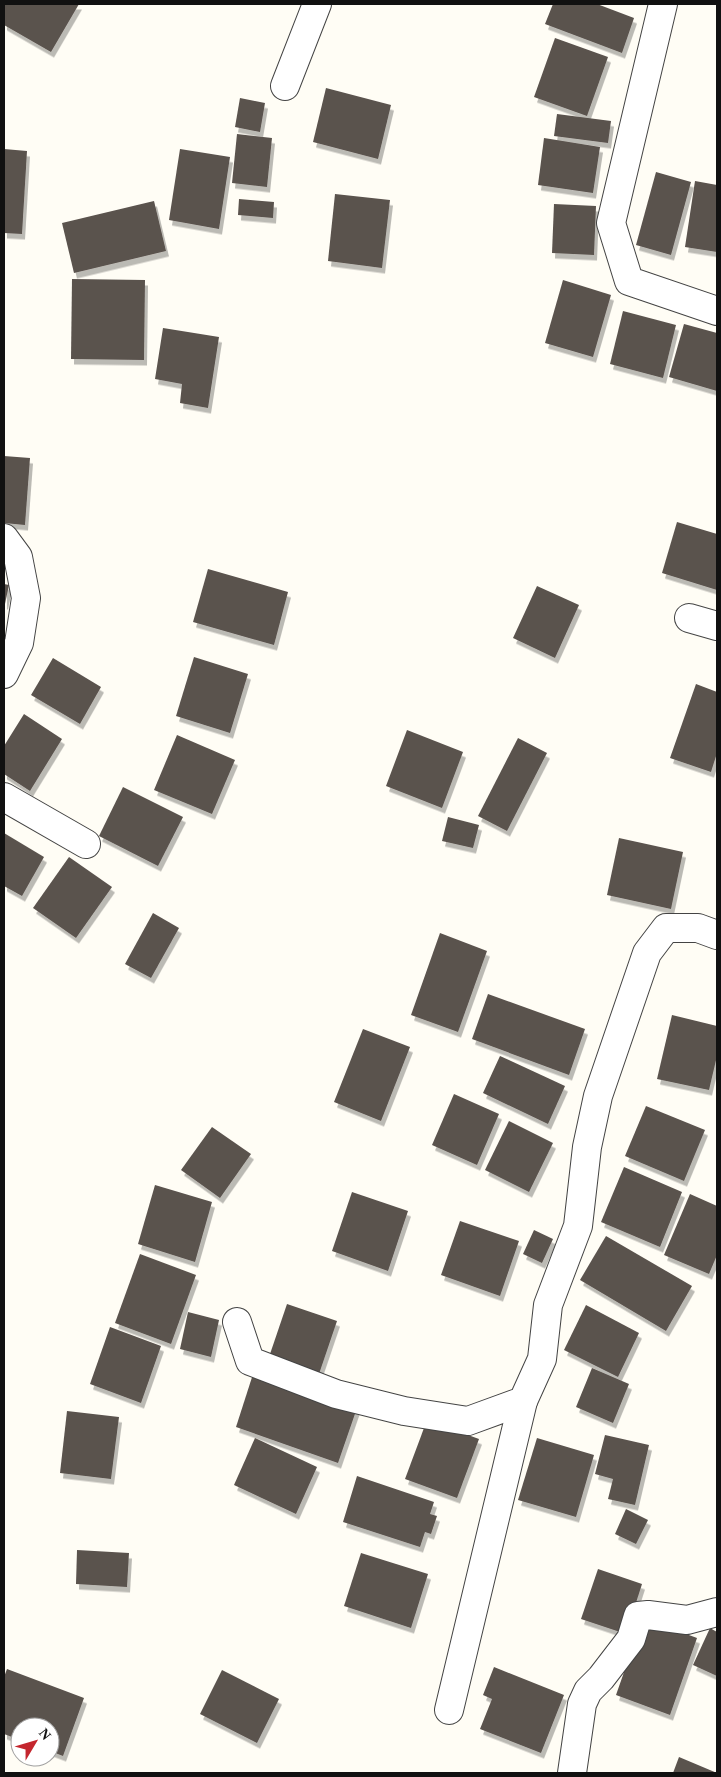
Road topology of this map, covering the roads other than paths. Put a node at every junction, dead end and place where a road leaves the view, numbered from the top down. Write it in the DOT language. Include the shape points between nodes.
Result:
graph roads {
  1 [pos="318,4"];
  2 [pos="663,4"];
  3 [pos="285,86"];
  4 [pos="717,312"];
  5 [pos="4,538"];
  6 [pos="689,618"];
  7 [pos="717,626"];
  8 [pos="4,674"];
  9 [pos="4,797"];
  10 [pos="86,844"];
  11 [pos="717,935"];
  12 [pos="237,1322"];
  13 [pos="523,1401"];
  14 [pos="717,1612"];
  15 [pos="449,1710"];
  16 [pos="572,1773"];
  1 -- 3 [label="street" via="310,17"];
  2 -- 4 [label="street" via="611,223 629,281"];
  5 -- 8 [label="street" via="18,557 26,598 19,643"];
  6 -- 7 [label="street"];
  9 -- 10 [label="street"];
  11 -- 13 [label="street" via="698,928 666,928 647,953 598,1096 578,1226 548,1305 542,1360"];
  12 -- 13 [label="street" via="250,1361 336,1394 404,1411 468,1420"];
  13 -- 15 [label="street"];
  14 -- 16 [label="street" via="688,1620 638,1616 631,1639 588,1691 582,1704"];
}
